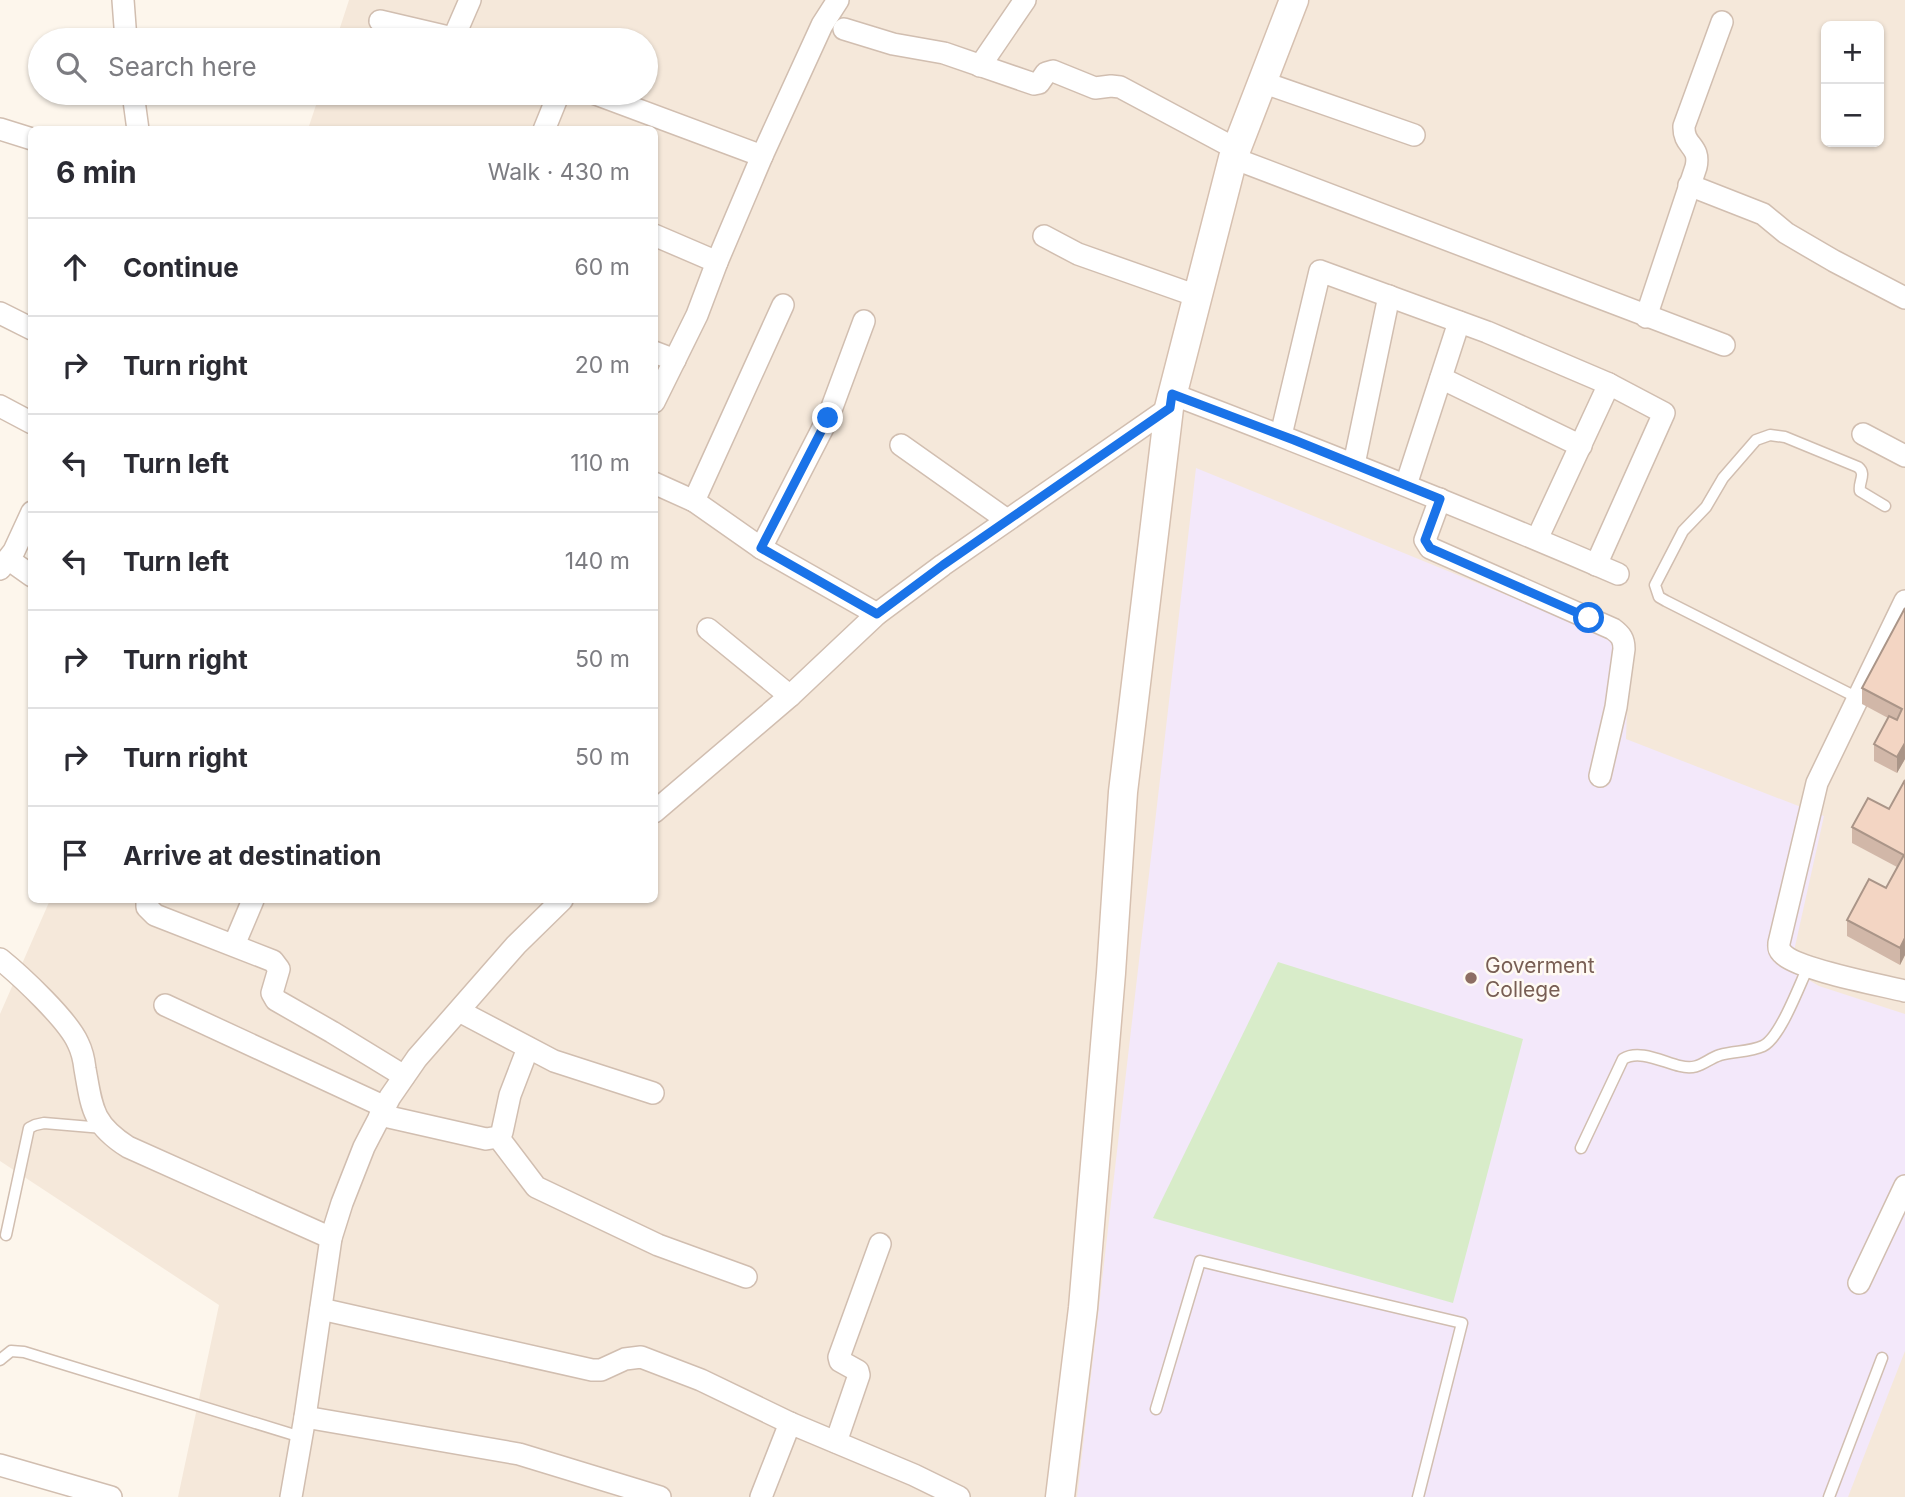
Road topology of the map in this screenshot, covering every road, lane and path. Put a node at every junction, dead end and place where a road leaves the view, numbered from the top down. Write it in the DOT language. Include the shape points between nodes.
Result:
graph roads {
  1 [pos="123,0"];
  2 [pos="470,0"];
  3 [pos="838,0"];
  4 [pos="1025,0"];
  5 [pos="1294,0"];
  6 [pos="380,20"];
  7 [pos="1722,22"];
  8 [pos="124,28"];
  9 [pos="411,28"];
  10 [pos="458,28"];
  11 [pos="844,29"];
  12 [pos="980,66"];
  13 [pos="1262,82"];
  14 [pos="135,105"];
  15 [pos="554,105"];
  16 [pos="625,105"];
  17 [pos="137,126"];
  18 [pos="546,126"];
  19 [pos="0,129"];
  20 [pos="1414,135"];
  21 [pos="28,138"];
  22 [pos="1234,154"];
  23 [pos="762,156"];
  24 [pos="1689,185"];
  25 [pos="1044,236"];
  26 [pos="658,237"];
  27 [pos="717,262"];
  28 [pos="1198,296"];
  29 [pos="1389,296"];
  30 [pos="1905,298"];
  31 [pos="783,305"];
  32 [pos="0,313"];
  33 [pos="1646,317"];
  34 [pos="864,321"];
  35 [pos="1459,322"];
  36 [pos="28,327"];
  37 [pos="1724,345"];
  38 [pos="658,354"];
  39 [pos="675,360"];
  40 [pos="1441,378"];
  41 [pos="1609,384"];
  42 [pos="658,394"];
  43 [pos="1171,401"];
  44 [pos="0,406"];
  45 [pos="28,421"];
  46 [pos="1863,434"];
  47 [pos="1281,435"];
  48 [pos="901,445"];
  49 [pos="1581,446"];
  50 [pos="1905,456"];
  51 [pos="1354,464"];
  52 [pos="658,485"];
  53 [pos="1406,485"];
  54 [pos="1440,499"];
  55 [pos="694,501"];
  56 [pos="1885,506"];
  57 [pos="1007,520"];
  58 [pos="28,521"];
  59 [pos="1537,539"];
  60 [pos="761,548"];
  61 [pos="4,564"];
  62 [pos="1596,565"];
  63 [pos="28,574"];
  64 [pos="1618,574"];
  65 [pos="1905,601"];
  66 [pos="877,614"];
  67 [pos="708,629"];
  68 [pos="790,696"];
  69 [pos="1858,698"];
  70 [pos="1600,776"];
  71 [pos="658,809"];
  72 [pos="146,903"];
  73 [pos="252,903"];
  74 [pos="559,903"];
  75 [pos="233,945"];
  76 [pos="0,959"];
  77 [pos="1808,967"];
  78 [pos="1905,991"];
  79 [pos="165,1005"];
  80 [pos="459,1010"];
  81 [pos="528,1048"];
  82 [pos="404,1076"];
  83 [pos="653,1093"];
  84 [pos="382,1111"];
  85 [pos="103,1128"];
  86 [pos="498,1137"];
  87 [pos="1581,1148"];
  88 [pos="1905,1186"];
  89 [pos="6,1235"];
  90 [pos="331,1238"];
  91 [pos="880,1244"];
  92 [pos="746,1277"];
  93 [pos="1859,1283"];
  94 [pos="321,1309"];
  95 [pos="1882,1358"];
  96 [pos="0,1360"];
  97 [pos="1156,1409"];
  98 [pos="790,1423"];
  99 [pos="303,1427"];
  100 [pos="836,1442"];
  101 [pos="0,1465"];
  102 [pos="623,1492"];
  103 [pos="111,1497"];
  104 [pos="291,1497"];
  105 [pos="660,1497"];
  106 [pos="761,1497"];
  107 [pos="959,1497"];
  108 [pos="1060,1497"];
  109 [pos="1418,1497"];
  110 [pos="1829,1497"];
  1 -- 8 [label="street"];
  2 -- 10 [label="street"];
  3 -- 23 [label="street" via="821,25"];
  4 -- 12 [label="street"];
  5 -- 13 [label="street"];
  6 -- 9 [label="street"];
  7 -- 24 [label="street" via="1684,126 1684,137 1698,159"];
  11 -- 12 [label="street"];
  12 -- 22 [label="street" via="1034,84 1053,71 1095,88 1120,87"];
  13 -- 20 [label="street"];
  13 -- 22 [label="street"];
  14 -- 17 [label="street"];
  15 -- 18 [label="street"];
  16 -- 23 [label="street"];
  19 -- 21 [label="street"];
  22 -- 28 [label="street"];
  22 -- 33 [label="street"];
  23 -- 27 [label="street"];
  24 -- 30 [label="street" via="1763,214 1786,233"];
  24 -- 33 [label="street"];
  25 -- 28 [label="street" via="1077,254"];
  26 -- 27 [label="street"];
  27 -- 39 [label="street"];
  28 -- 43 [label="street"];
  29 -- 35 [label="street"];
  29 -- 47 [label="street" via="1320,271"];
  29 -- 51 [label="street"];
  31 -- 55 [label="street"];
  32 -- 36 [label="street"];
  33 -- 37 [label="street"];
  34 -- 60 [label="street" via="828,418"];
  35 -- 40 [label="street"];
  35 -- 41 [label="street"];
  38 -- 39 [label="street"];
  39 -- 42 [label="street"];
  40 -- 49 [label="street"];
  40 -- 53 [label="street"];
  41 -- 49 [label="street"];
  41 -- 62 [label="street" via="1664,413"];
  43 -- 47 [label="street"];
  43 -- 57 [label="street"];
  43 -- 108 [label="street" via="1123,792 1083,1308"];
  44 -- 45 [label="street"];
  46 -- 50 [label="street"];
  47 -- 51 [label="street"];
  48 -- 57 [label="street"];
  49 -- 59 [label="street"];
  51 -- 53 [label="street"];
  52 -- 55 [label="street"];
  53 -- 54 [label="street"];
  54 -- 59 [label="street"];
  54 -- 70 [label="street" via="1425,540 1430,548 1613,629 1624,641 1616,707"];
  55 -- 60 [label="street"];
  56 -- 69 [label="lane" via="1860,491 1863,475 1858,467 1785,436 1764,436 1723,478 1706,507 1683,531 1655,585 1665,601"];
  57 -- 66 [label="street"];
  58 -- 61 [label="street"];
  59 -- 62 [label="street"];
  60 -- 66 [label="street"];
  61 -- 63 [label="street"];
  62 -- 64 [label="street"];
  65 -- 69 [label="street"];
  66 -- 68 [label="street"];
  67 -- 68 [label="street"];
  68 -- 71 [label="street"];
  69 -- 77 [label="street" via="1817,783 1779,943 1783,956"];
  72 -- 75 [label="street" via="155,915"];
  73 -- 75 [label="street"];
  74 -- 80 [label="street"];
  75 -- 82 [label="street" via="276,964 272,993 279,1003"];
  76 -- 85 [label="street" via="77,1040 95,1115"];
  77 -- 78 [label="street"];
  77 -- 87 [label="lane" via="1779,1029 1759,1048 1729,1052 1697,1067 1635,1055 1623,1059"];
  79 -- 84 [label="street"];
  80 -- 81 [label="street"];
  80 -- 82 [label="street"];
  81 -- 83 [label="street"];
  81 -- 86 [label="street"];
  82 -- 84 [label="street"];
  84 -- 86 [label="street" via="486,1139"];
  84 -- 90 [label="street"];
  85 -- 89 [label="lane" via="44,1123 29,1128"];
  85 -- 90 [label="street" via="128,1147"];
  86 -- 92 [label="street" via="536,1187 658,1245"];
  88 -- 93 [label="street"];
  90 -- 94 [label="street"];
  91 -- 100 [label="street" via="839,1357 859,1374"];
  94 -- 98 [label="street" via="592,1370 641,1357"];
  94 -- 99 [label="street"];
  95 -- 110 [label="lane"];
  96 -- 99 [label="lane" via="11,1351 24,1352"];
  97 -- 109 [label="lane" via="1200,1262 1462,1324"];
  98 -- 100 [label="street"];
  98 -- 106 [label="street"];
  99 -- 102 [label="street" via="519,1454"];
  99 -- 104 [label="street"];
  100 -- 107 [label="street"];
  101 -- 103 [label="street"];
  102 -- 105 [label="street"];
}
